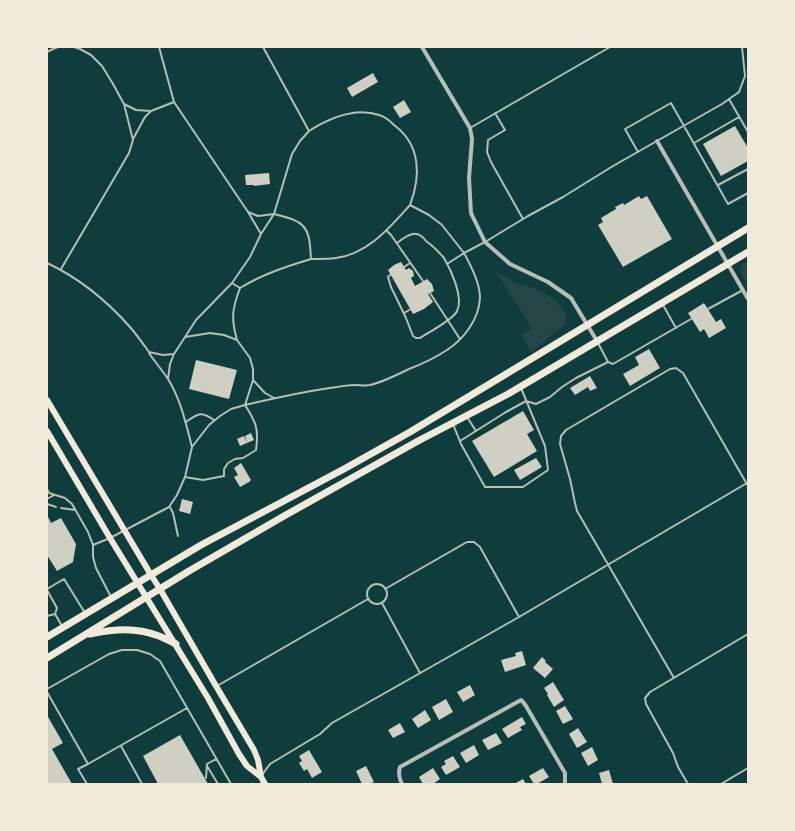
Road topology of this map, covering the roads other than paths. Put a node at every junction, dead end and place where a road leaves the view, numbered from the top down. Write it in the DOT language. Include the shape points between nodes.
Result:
graph roads {
  1 [pos="58,47"];
  2 [pos="74,47"];
  3 [pos="159,47"];
  4 [pos="262,47"];
  5 [pos="422,47"];
  6 [pos="610,47"];
  7 [pos="742,47"];
  8 [pos="47,52"];
  9 [pos="728,99"];
  10 [pos="174,102"];
  11 [pos="124,104"];
  12 [pos="151,111"];
  13 [pos="495,113"];
  14 [pos="739,117"];
  15 [pos="684,126"];
  16 [pos="470,128"];
  17 [pos="309,131"];
  18 [pos="748,132"];
  19 [pos="133,140"];
  20 [pos="657,141"];
  21 [pos="694,143"];
  22 [pos="638,152"];
  23 [pos="748,169"];
  24 [pos="718,185"];
  25 [pos="748,193"];
  26 [pos="410,205"];
  27 [pos="248,212"];
  28 [pos="274,214"];
  29 [pos="523,219"];
  30 [pos="748,228"];
  31 [pos="387,230"];
  32 [pos="261,234"];
  33 [pos="485,242"];
  34 [pos="396,243"];
  35 [pos="718,246"];
  36 [pos="748,252"];
  37 [pos="464,253"];
  38 [pos="311,260"];
  39 [pos="47,262"];
  40 [pos="410,263"];
  41 [pos="447,264"];
  42 [pos="728,264"];
  43 [pos="404,267"];
  44 [pos="61,269"];
  45 [pos="390,275"];
  46 [pos="422,281"];
  47 [pos="232,283"];
  48 [pos="240,288"];
  49 [pos="743,290"];
  50 [pos="430,293"];
  51 [pos="748,299"];
  52 [pos="662,303"];
  53 [pos="411,309"];
  54 [pos="708,309"];
  55 [pos="404,313"];
  56 [pos="691,319"];
  57 [pos="448,320"];
  58 [pos="587,325"];
  59 [pos="676,328"];
  60 [pos="185,337"];
  61 [pos="460,339"];
  62 [pos="237,340"];
  63 [pos="597,341"];
  64 [pos="149,352"];
  65 [pos="174,354"];
  66 [pos="608,362"];
  67 [pos="168,379"];
  68 [pos="253,380"];
  69 [pos="520,387"];
  70 [pos="274,398"];
  71 [pos="47,400"];
  72 [pos="526,401"];
  73 [pos="245,405"];
  74 [pos="49,410"];
  75 [pos="466,416"];
  76 [pos="214,420"];
  77 [pos="186,422"];
  78 [pos="453,423"];
  79 [pos="47,431"];
  80 [pos="476,431"];
  81 [pos="460,441"];
  82 [pos="192,447"];
  83 [pos="185,477"];
  84 [pos="747,484"];
  85 [pos="47,489"];
  86 [pos="54,495"];
  87 [pos="47,499"];
  88 [pos="47,504"];
  89 [pos="56,506"];
  90 [pos="170,507"];
  91 [pos="61,508"];
  92 [pos="75,510"];
  93 [pos="125,530"];
  94 [pos="178,536"];
  95 [pos="110,538"];
  96 [pos="94,545"];
  97 [pos="609,565"];
  98 [pos="151,575"];
  99 [pos="138,583"];
  100 [pos="160,589"];
  101 [pos="385,589"];
  102 [pos="47,590"];
  103 [pos="147,597"];
  104 [pos="112,598"];
  105 [pos="368,599"];
  106 [pos="382,603"];
  107 [pos="55,614"];
  108 [pos="85,614"];
  109 [pos="47,616"];
  110 [pos="519,617"];
  111 [pos="63,627"];
  112 [pos="86,634"];
  113 [pos="748,634"];
  114 [pos="47,637"];
  115 [pos="176,644"];
  116 [pos="47,658"];
  117 [pos="420,673"];
  118 [pos="674,678"];
  119 [pos="216,686"];
  120 [pos="47,691"];
  121 [pos="187,708"];
  122 [pos="120,746"];
  123 [pos="216,759"];
  124 [pos="88,764"];
  125 [pos="207,764"];
  126 [pos="748,768"];
  127 [pos="261,777"];
  128 [pos="206,778"];
  129 [pos="87,784"];
  130 [pos="142,784"];
  131 [pos="218,784"];
  132 [pos="231,784"];
  133 [pos="265,784"];
  134 [pos="402,784"];
  135 [pos="566,784"];
  136 [pos="688,784"];
  137 [pos="721,784"];
  1 -- 8 [label="lane"];
  2 -- 11 [label="lane" via="91,55 102,66"];
  3 -- 10 [label="lane"];
  4 -- 17 [label="lane"];
  5 -- 16 [label="street"];
  6 -- 13 [label="lane"];
  7 -- 9 [label="lane" via="745,76 739,92"];
  9 -- 14 [label="lane"];
  9 -- 15 [label="lane"];
  10 -- 12 [label="lane"];
  10 -- 27 [label="lane"];
  11 -- 12 [label="lane" via="136,110"];
  11 -- 19 [label="lane"];
  12 -- 19 [label="lane"];
  13 -- 16 [label="lane"];
  13 -- 29 [label="lane" via="504,130 488,140 487,152"];
  14 -- 18 [label="lane"];
  14 -- 21 [label="lane"];
  15 -- 20 [label="lane"];
  15 -- 21 [label="lane"];
  15 -- 22 [label="lane" via="671,103 625,129"];
  16 -- 33 [label="street" via="471,213"];
  17 -- 26 [label="lane" via="352,113 379,115 391,122 409,140 414,152 417,180"];
  17 -- 28 [label="lane" via="292,154"];
  19 -- 44 [label="lane" via="129,152"];
  20 -- 22 [label="lane"];
  20 -- 35 [label="street"];
  21 -- 24 [label="lane"];
  22 -- 29 [label="lane"];
  23 -- 24 [label="lane"];
  24 -- 25 [label="lane" via="728,204"];
  26 -- 31 [label="lane"];
  26 -- 37 [label="lane" via="442,225"];
  27 -- 28 [label="lane" via="258,216"];
  27 -- 32 [label="lane"];
  28 -- 32 [label="lane"];
  28 -- 38 [label="lane" via="303,225 309,238"];
  29 -- 33 [label="lane"];
  30 -- 35 [label="main road"];
  31 -- 34 [label="lane"];
  31 -- 38 [label="lane" via="353,253 337,258"];
  32 -- 47 [label="lane" via="250,257"];
  33 -- 37 [label="lane"];
  33 -- 58 [label="street" via="510,264 548,282 571,298"];
  34 -- 40 [label="lane"];
  34 -- 41 [label="lane" via="413,234 420,235 433,246"];
  35 -- 42 [label="street"];
  35 -- 58 [label="main road"];
  36 -- 42 [label="main road"];
  37 -- 41 [label="lane"];
  37 -- 61 [label="lane" via="475,275 480,297 476,316"];
  38 -- 48 [label="lane" via="265,274"];
  39 -- 44 [label="lane"];
  40 -- 43 [label="lane"];
  40 -- 46 [label="lane"];
  41 -- 57 [label="lane" via="459,297 455,316"];
  42 -- 49 [label="street"];
  42 -- 52 [label="main road"];
  44 -- 64 [label="lane" via="113,309"];
  45 -- 55 [label="lane" via="388,277 391,287"];
  47 -- 48 [label="lane"];
  47 -- 60 [label="lane" via="196,320"];
  48 -- 62 [label="lane" via="232,315"];
  49 -- 51 [label="street"];
  49 -- 54 [label="lane"];
  50 -- 57 [label="lane"];
  52 -- 59 [label="lane"];
  52 -- 63 [label="main road"];
  53 -- 55 [label="lane"];
  55 -- 57 [label="lane" via="416,338"];
  56 -- 59 [label="lane"];
  57 -- 61 [label="lane"];
  58 -- 63 [label="street"];
  58 -- 98 [label="main road" via="410,432"];
  59 -- 66 [label="lane" via="613,364"];
  60 -- 62 [label="lane" via="210,333"];
  60 -- 65 [label="lane"];
  61 -- 70 [label="lane" via="435,357 380,382"];
  62 -- 68 [label="lane" via="250,358"];
  63 -- 66 [label="lane"];
  63 -- 69 [label="main road"];
  64 -- 65 [label="lane"];
  64 -- 67 [label="lane"];
  65 -- 67 [label="lane"];
  66 -- 72 [label="lane" via="576,378 536,404"];
  67 -- 77 [label="lane"];
  68 -- 70 [label="lane" via="265,393"];
  68 -- 73 [label="lane"];
  69 -- 72 [label="lane"];
  69 -- 75 [label="main road"];
  70 -- 73 [label="lane"];
  71 -- 74 [label="main road"];
  72 -- 80 [label="lane"];
  72 -- 81 [label="lane" via="545,446 548,470 523,487 485,487"];
  73 -- 76 [label="lane" via="231,409"];
  73 -- 83 [label="lane" via="258,430 256,450 228,463 224,469 224,476 203,480"];
  74 -- 93 [label="main road"];
  75 -- 78 [label="main road"];
  75 -- 80 [label="lane"];
  76 -- 77 [label="lane" via="200,413"];
  76 -- 82 [label="lane"];
  77 -- 82 [label="lane"];
  78 -- 81 [label="lane"];
  78 -- 100 [label="main road" via="284,516"];
  79 -- 95 [label="main road"];
  80 -- 81 [label="lane"];
  82 -- 83 [label="lane"];
  83 -- 90 [label="lane"];
  84 -- 97 [label="lane"];
  84 -- 97 [label="lane" via="683,372 676,368 670,369 566,430 561,436 560,444 577,511"];
  85 -- 86 [label="lane"];
  86 -- 87 [label="lane"];
  86 -- 92 [label="lane" via="65,498"];
  88 -- 89 [label="lane"];
  90 -- 93 [label="lane"];
  90 -- 94 [label="lane"];
  91 -- 92 [label="lane"];
  92 -- 96 [label="lane"];
  93 -- 95 [label="lane"];
  93 -- 98 [label="main road"];
  95 -- 96 [label="lane"];
  95 -- 99 [label="main road"];
  96 -- 104 [label="lane" via="93,557 96,568"];
  97 -- 110 [label="lane"];
  97 -- 118 [label="lane"];
  98 -- 99 [label="main road"];
  98 -- 100 [label="main road"];
  99 -- 103 [label="main road"];
  99 -- 104 [label="main road"];
  100 -- 103 [label="main road"];
  100 -- 119 [label="main road"];
  101 -- 105 [label="lane" via="380,585 371,587 367,592"];
  101 -- 106 [label="lane" via="387,595"];
  101 -- 110 [label="lane" via="467,542 474,542 480,547"];
  102 -- 107 [label="lane" via="57,608"];
  102 -- 108 [label="lane" via="64,579"];
  103 -- 112 [label="main road"];
  103 -- 115 [label="main road"];
  104 -- 108 [label="main road"];
  105 -- 106 [label="lane" via="376,604"];
  105 -- 119 [label="lane"];
  106 -- 117 [label="lane"];
  107 -- 109 [label="lane"];
  107 -- 111 [label="lane"];
  108 -- 111 [label="main road"];
  110 -- 117 [label="lane"];
  111 -- 114 [label="main road"];
  112 -- 115 [label="main road" via="136,630"];
  112 -- 116 [label="main road"];
  113 -- 118 [label="lane"];
  115 -- 127 [label="main road" via="239,754 247,766"];
  117 -- 127 [label="lane" via="332,723 320,734 270,764"];
  118 -- 136 [label="lane" via="650,692 645,698"];
  119 -- 127 [label="main road" via="254,750"];
  120 -- 121 [label="lane" via="109,654 122,650 137,650 150,654 160,661"];
  120 -- 124 [label="lane"];
  121 -- 122 [label="lane"];
  121 -- 123 [label="lane"];
  122 -- 124 [label="lane"];
  122 -- 130 [label="lane"];
  123 -- 125 [label="lane"];
  123 -- 132 [label="lane"];
  124 -- 129 [label="lane" via="78,769"];
  125 -- 128 [label="lane"];
  125 -- 131 [label="lane"];
  126 -- 137 [label="lane"];
  127 -- 133 [label="main road"];
  134 -- 135 [label="street" via="399,777 400,767 521,700 565,773"];
}
